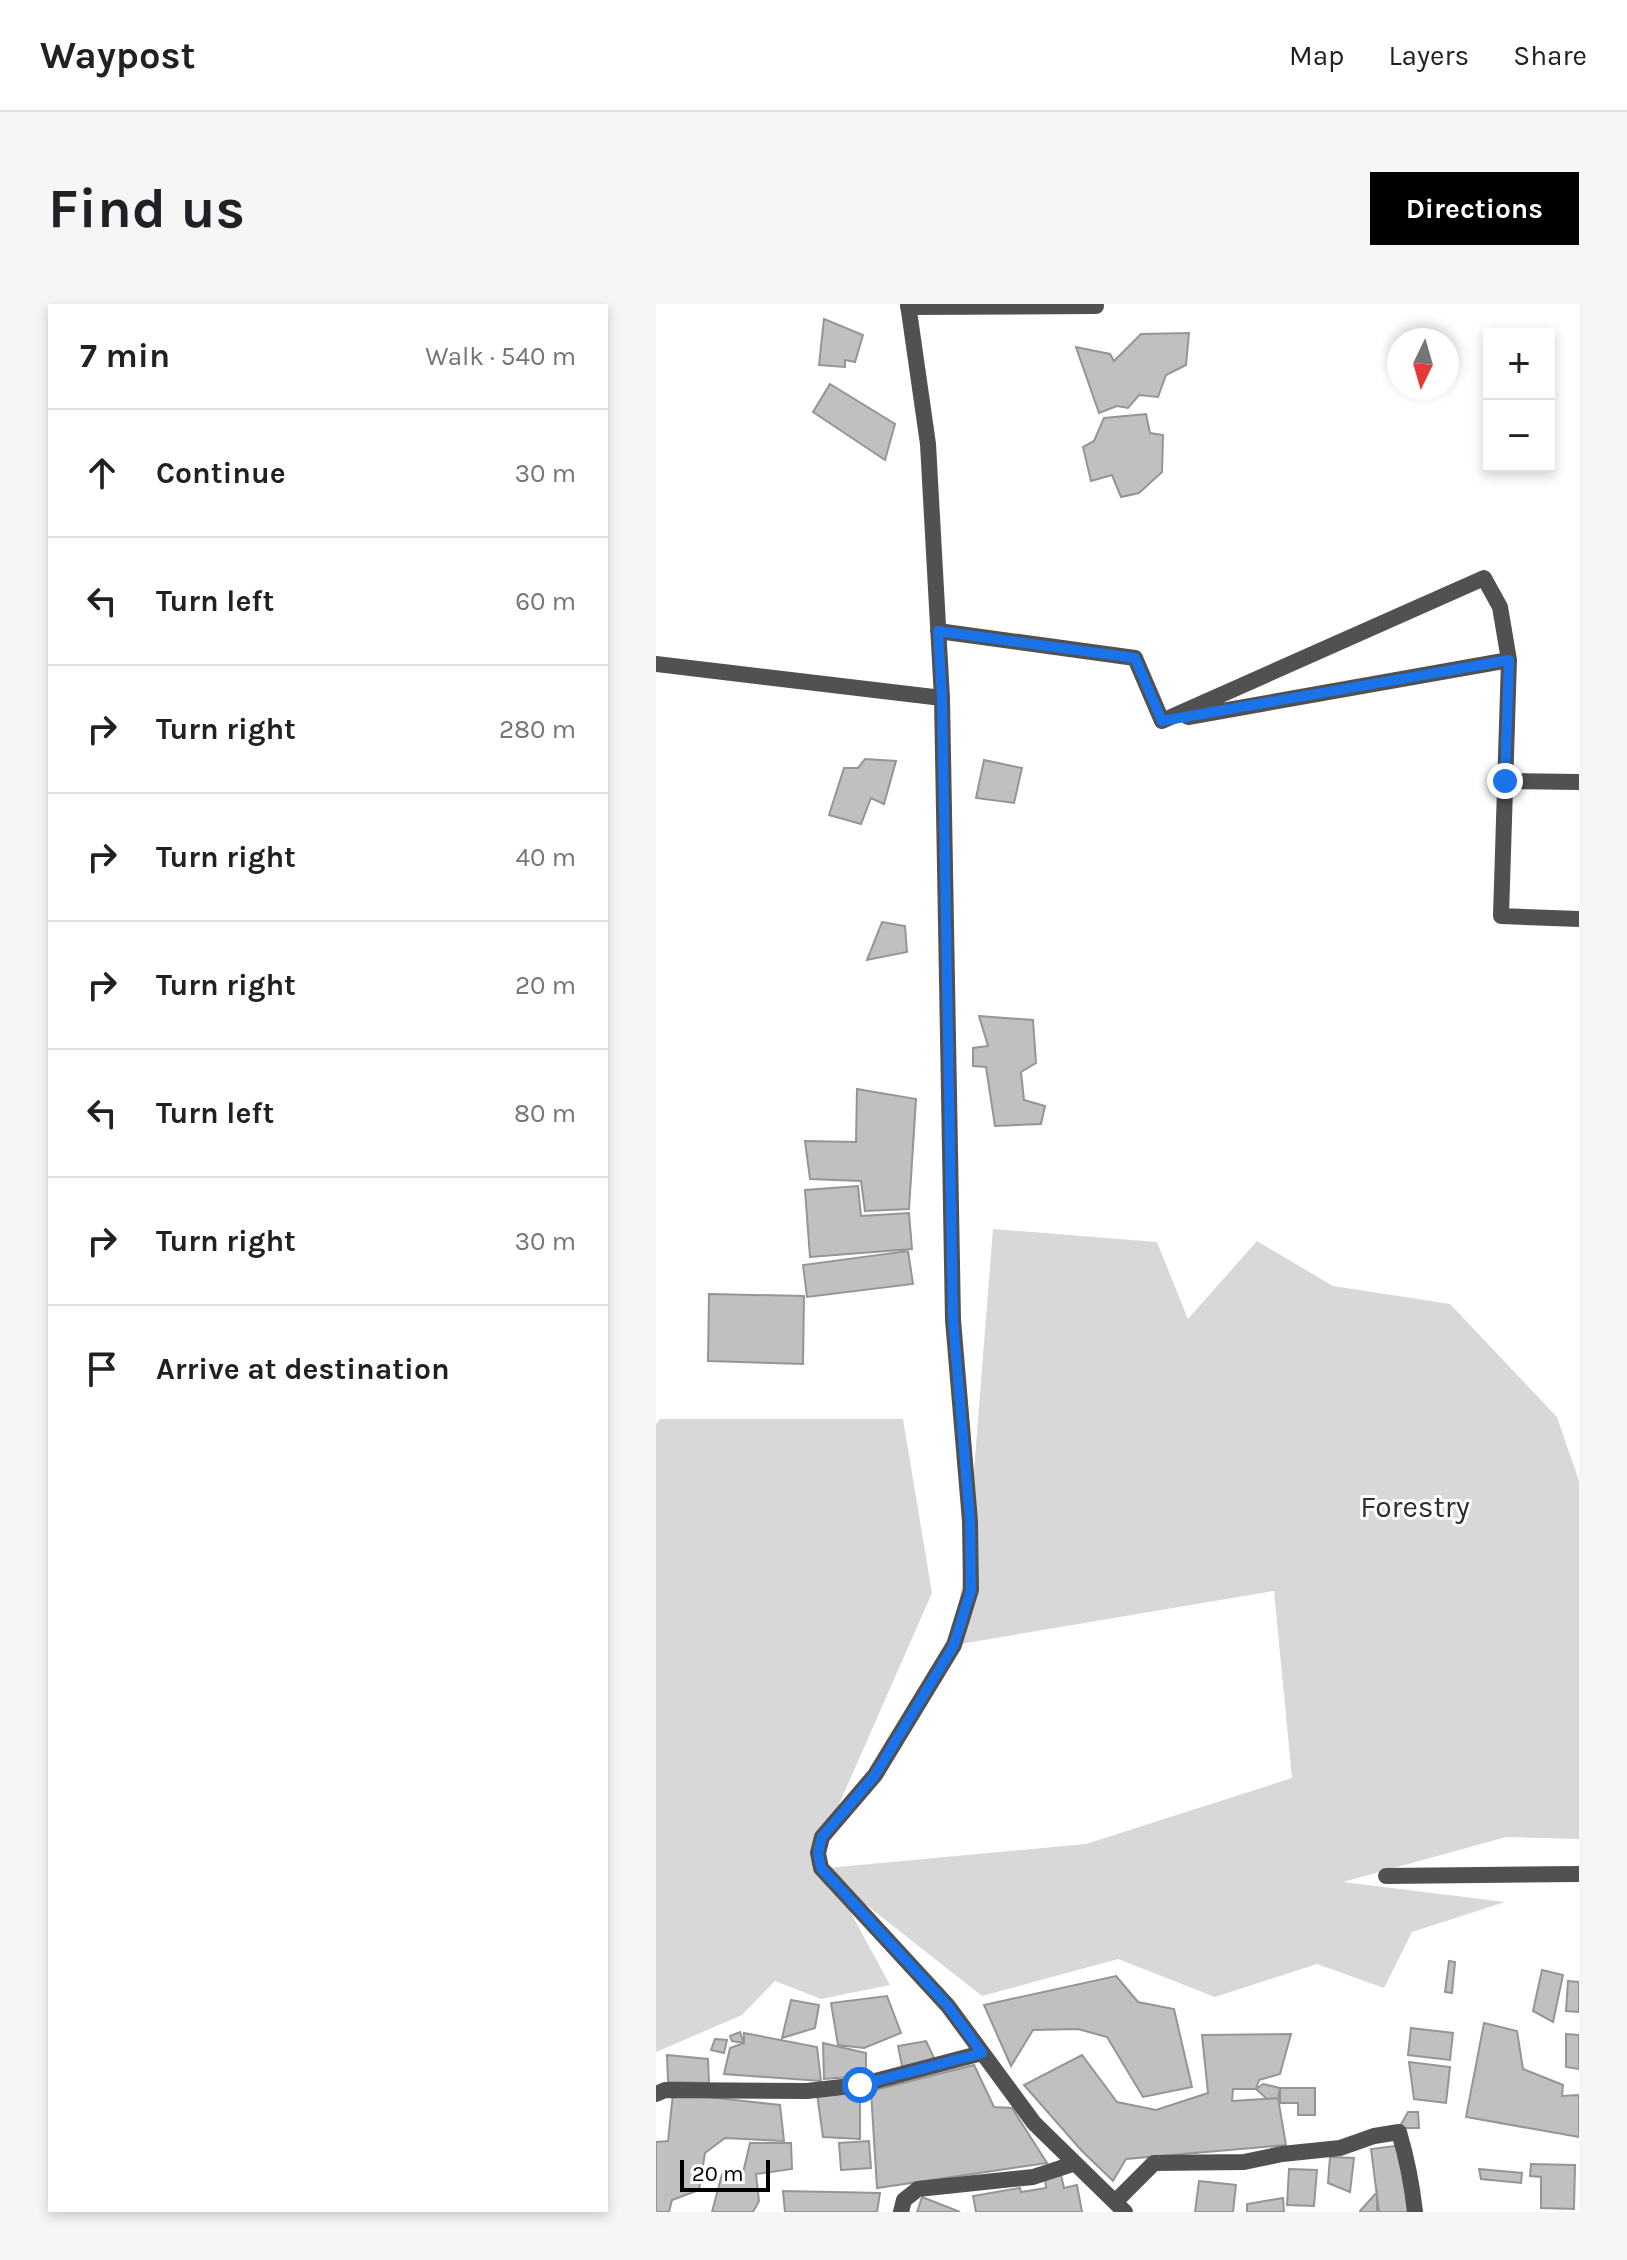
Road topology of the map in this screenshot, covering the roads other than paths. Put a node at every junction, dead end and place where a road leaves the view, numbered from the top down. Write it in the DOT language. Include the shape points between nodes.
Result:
graph roads {
  1 [pos="908,305"];
  2 [pos="1096,306"];
  3 [pos="938,631"];
  4 [pos="1509,660"];
  5 [pos="656,664"];
  6 [pos="942,698"];
  7 [pos="1162,721"];
  8 [pos="1505,781"];
  9 [pos="1579,782"];
  10 [pos="1579,919"];
  11 [pos="1579,1874"];
  12 [pos="1386,1876"];
  13 [pos="982,2053"];
  14 [pos="656,2094"];
  15 [pos="1073,2164"];
  16 [pos="1121,2207"];
  17 [pos="901,2212"];
  18 [pos="1415,2212"];
  1 -- 2 [label="street"];
  1 -- 3 [label="street" via="928,444"];
  3 -- 6 [label="street"];
  3 -- 7 [label="street" via="1135,658"];
  4 -- 7 [label="street"];
  4 -- 7 [label="street" via="1500,607 1484,578"];
  4 -- 8 [label="street"];
  5 -- 6 [label="street"];
  6 -- 13 [label="street" via="953,1320 971,1590 954,1645 875,1775 822,1837 818,1853 821,1868 948,2006"];
  8 -- 9 [label="street"];
  8 -- 10 [label="street" via="1501,916"];
  11 -- 12 [label="street"];
  13 -- 14 [label="street" via="860,2085"];
  13 -- 15 [label="street" via="1034,2123"];
  15 -- 16 [label="street"];
  15 -- 17 [label="street" via="1033,2177 918,2189 904,2200"];
  16 -- 18 [label="street" via="1154,2163 1244,2162 1340,2148 1399,2132"];
}
